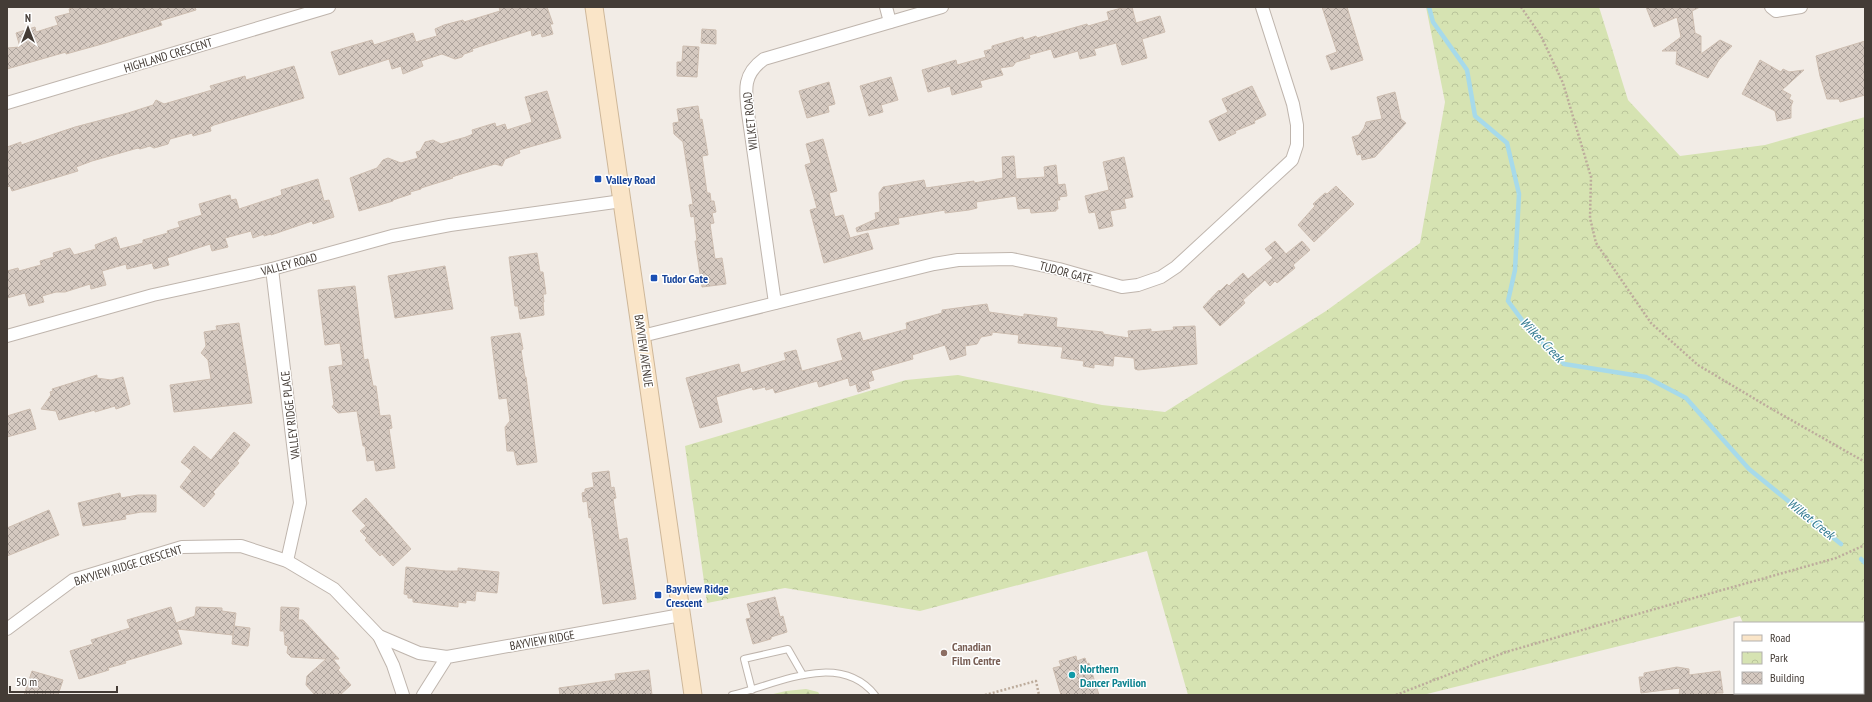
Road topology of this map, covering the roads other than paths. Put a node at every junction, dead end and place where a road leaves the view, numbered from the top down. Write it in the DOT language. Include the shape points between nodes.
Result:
graph roads {
  1 [pos="329,7"];
  2 [pos="594,7"];
  3 [pos="886,7"];
  4 [pos="942,7"];
  5 [pos="1262,7"];
  6 [pos="1771,7"];
  7 [pos="1801,7"];
  8 [pos="295,12"];
  9 [pos="890,22"];
  10 [pos="7,103"];
  11 [pos="622,201"];
  12 [pos="272,269"];
  13 [pos="775,303"];
  14 [pos="7,336"];
  15 [pos="642,336"];
  16 [pos="287,561"];
  17 [pos="681,615"];
  18 [pos="7,629"];
  19 [pos="379,636"];
  20 [pos="447,656"];
  21 [pos="803,675"];
  22 [pos="752,690"];
  23 [pos="403,695"];
  24 [pos="423,695"];
  25 [pos="693,695"];
  26 [pos="732,695"];
  27 [pos="875,695"];
  1 -- 8 [label="street, HIGHLAND CRESCENT"];
  2 -- 11 [label="main road, BAYVIEW AVENUE"];
  3 -- 9 [label="street"];
  4 -- 9 [label="street, WILKET ROAD"];
  5 -- 13 [label="street, TUDOR GATE" via="1293,104 1297,145 1292,160 1194,252 1161,277 1138,285 1122,287 1012,259 958,260"];
  6 -- 7 [label="street" via="1776,11"];
  8 -- 10 [label="street, HIGHLAND CRESCENT"];
  9 -- 13 [label="street, WILKET ROAD" via="764,59 754,66 747,78 748,113"];
  11 -- 12 [label="street, VALLEY ROAD" via="450,225 392,236"];
  11 -- 15 [label="main road, BAYVIEW AVENUE"];
  12 -- 14 [label="street, VALLEY ROAD" via="153,295"];
  12 -- 16 [label="street, VALLEY RIDGE PLACE" via="300,503"];
  13 -- 15 [label="street, TUDOR GATE"];
  15 -- 17 [label="main road, BAYVIEW AVENUE"];
  16 -- 18 [label="street, BAYVIEW RIDGE CRESCENT" via="241,546 182,547 73,580"];
  16 -- 19 [label="street, BAYVIEW RIDGE CRESCENT" via="334,589"];
  17 -- 20 [label="street, BAYVIEW RIDGE"];
  17 -- 25 [label="main road, BAYVIEW AVENUE"];
  19 -- 20 [label="street, BAYVIEW RIDGE CRESCENT" via="419,653"];
  19 -- 23 [label="street" via="393,665"];
  20 -- 24 [label="street"];
  21 -- 22 [label="lane"];
  21 -- 22 [label="lane" via="788,649 744,659"];
  21 -- 27 [label="lane" via="840,673 862,682"];
  22 -- 26 [label="lane"];
}
